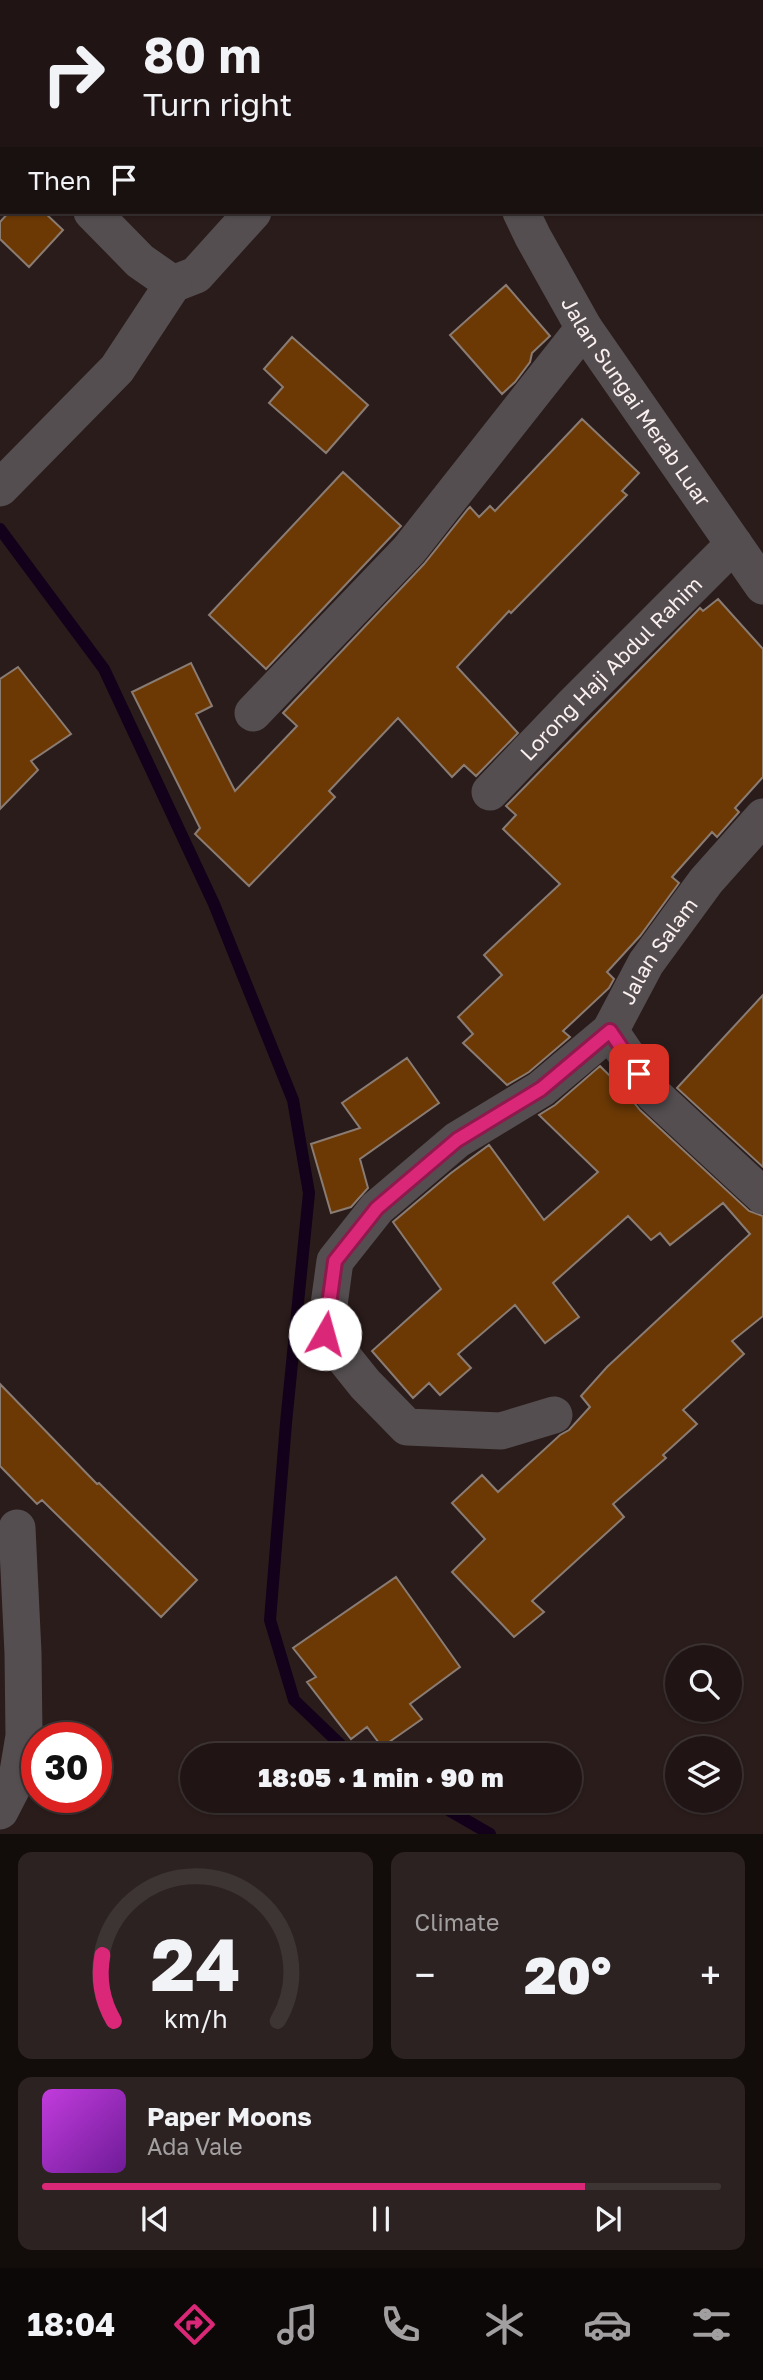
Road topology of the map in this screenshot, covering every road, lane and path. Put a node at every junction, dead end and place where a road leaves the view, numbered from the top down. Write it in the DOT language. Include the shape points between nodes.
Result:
graph roads {
  1 [pos="94,214"];
  2 [pos="251,214"];
  3 [pos="522,214"];
  4 [pos="173,284"];
  5 [pos="584,328"];
  6 [pos="0,488"];
  7 [pos="734,544"];
  8 [pos="763,586"];
  9 [pos="253,713"];
  10 [pos="490,792"];
  11 [pos="763,817"];
  12 [pos="610,1031"];
  13 [pos="763,1196"];
  14 [pos="554,1415"];
  15 [pos="16,1528"];
  16 [pos="0,1811"];
  1 -- 4 [label="street" via="140,261"];
  2 -- 4 [label="street" via="196,275"];
  3 -- 5 [label="street, Jalan Sungai Merab Luar"];
  4 -- 6 [label="street" via="117,369"];
  5 -- 7 [label="street, Jalan Sungai Merab Luar"];
  5 -- 9 [label="street" via="409,550"];
  7 -- 8 [label="street, Jalan Sungai Merab Luar"];
  7 -- 10 [label="street, Lorong Haji Abdul Rahim"];
  11 -- 12 [label="street, Jalan Salam" via="706,881 646,963"];
  12 -- 13 [label="street" via="654,1095"];
  12 -- 14 [label="street, Jalan Salam" via="541,1089 457,1140 377,1208 335,1261 325,1334 407,1427 500,1431"];
  15 -- 16 [label="street" via="24,1735 18,1778"];
}
